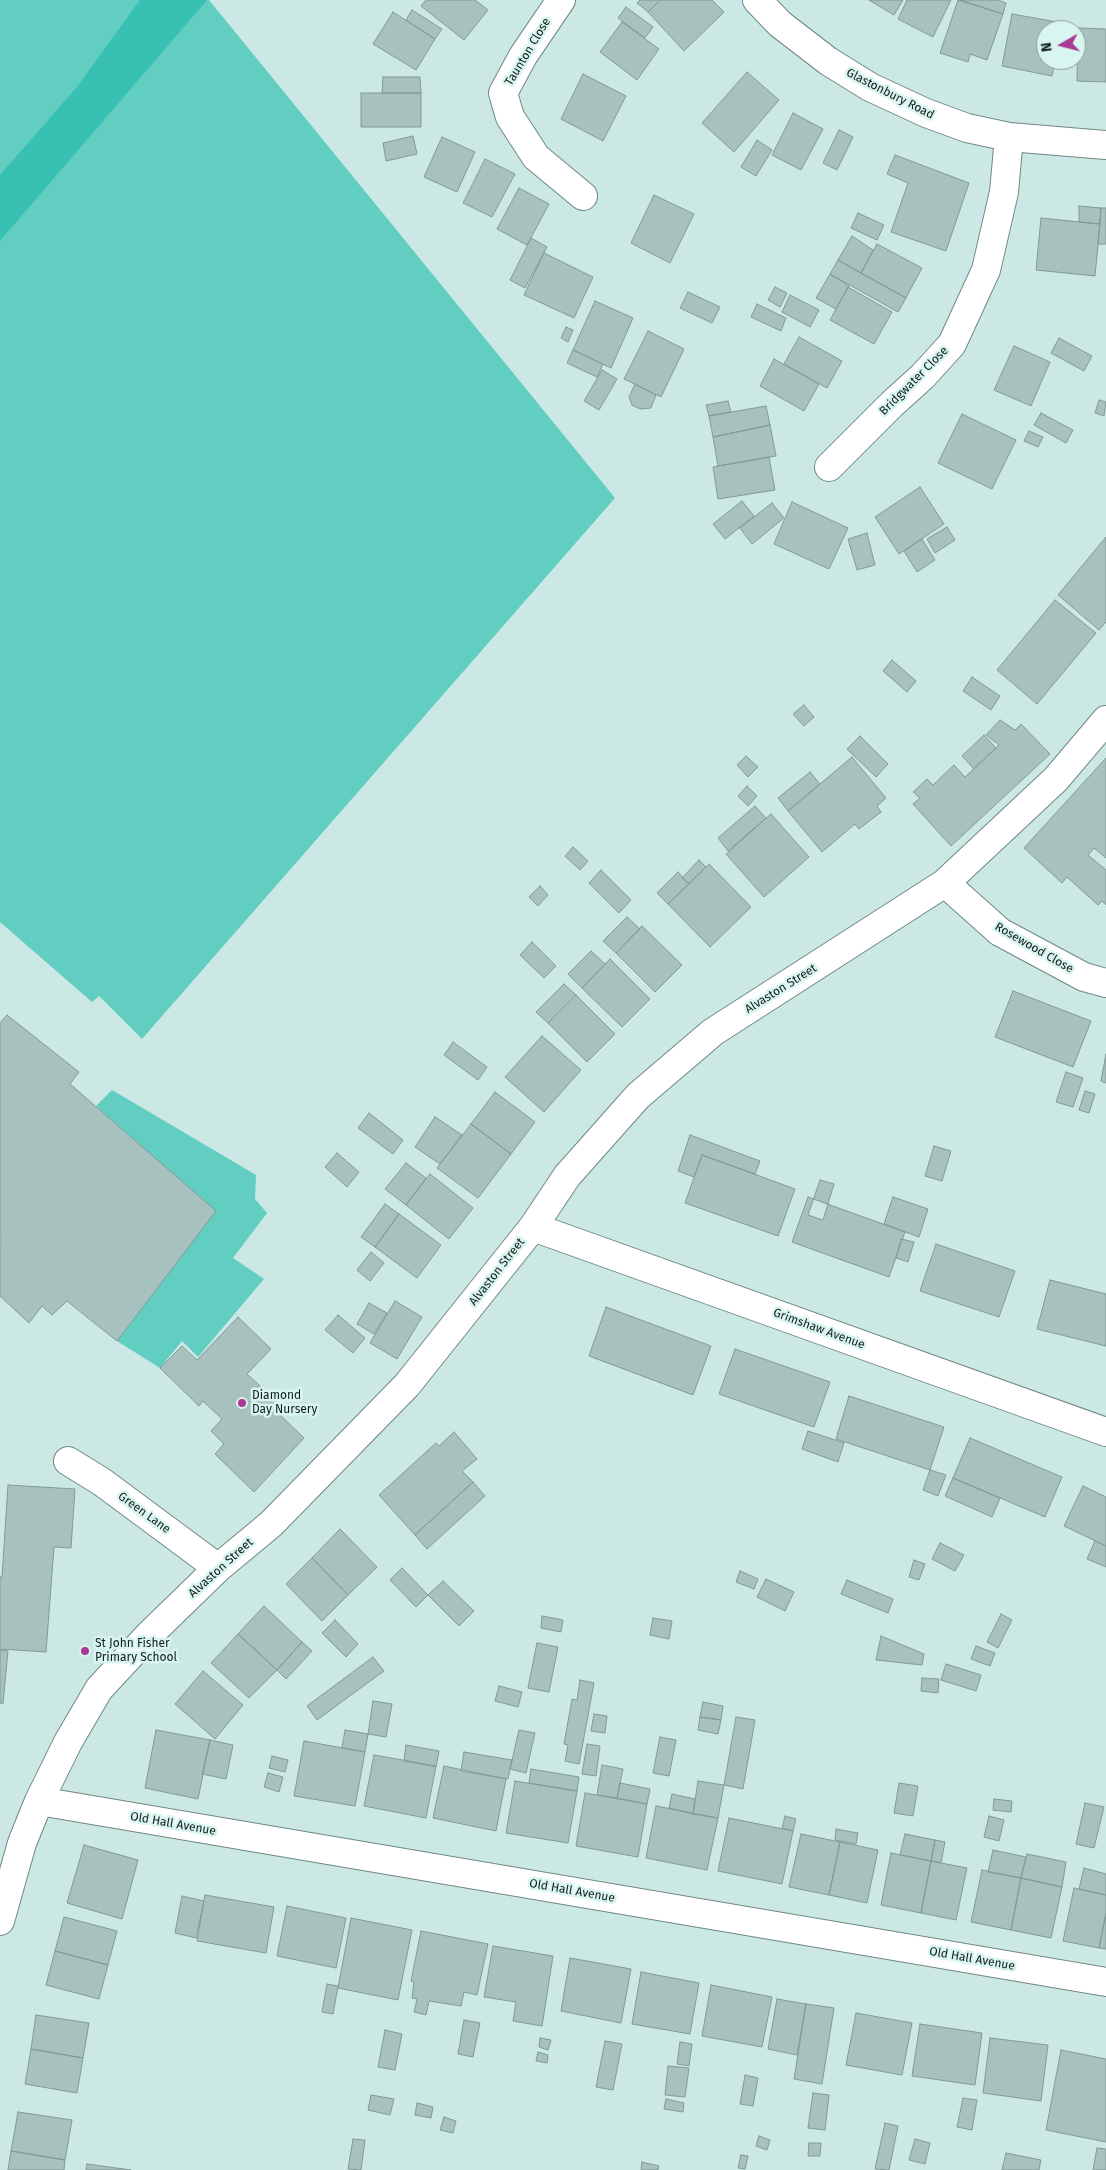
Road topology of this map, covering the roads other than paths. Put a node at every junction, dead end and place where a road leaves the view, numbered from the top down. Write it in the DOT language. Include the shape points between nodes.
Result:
graph roads {
  1 [pos="561,0"];
  2 [pos="757,0"];
  3 [pos="1009,137"];
  4 [pos="1106,145"];
  5 [pos="583,196"];
  6 [pos="829,467"];
  7 [pos="1106,720"];
  8 [pos="945,883"];
  9 [pos="1106,982"];
  10 [pos="533,1227"];
  11 [pos="1106,1432"];
  12 [pos="68,1461"];
  13 [pos="218,1568"];
  14 [pos="39,1801"];
  15 [pos="11,1840"];
  16 [pos="0,1921"];
  17 [pos="1106,1982"];
  1 -- 5 [label="street, Taunton Close" via="503,92 510,117 536,157"];
  2 -- 3 [label="street, Glastonbury Road" via="780,24 816,52 870,87 948,122"];
  3 -- 4 [label="street, Glastonbury Road"];
  3 -- 6 [label="street, Bridgwater Close" via="1004,192 986,270 952,344"];
  7 -- 8 [label="street, Alvaston Street" via="1056,779"];
  8 -- 9 [label="street, Rosewood Close" via="1000,932 1084,977"];
  8 -- 10 [label="street, Alvaston Street" via="713,1032 638,1096 567,1176"];
  10 -- 11 [label="street, Grimshaw Avenue"];
  10 -- 13 [label="street, Alvaston Street" via="407,1385 270,1524"];
  12 -- 13 [label="street, Green Lane" via="102,1482"];
  13 -- 14 [label="street, Alvaston Street" via="98,1689"];
  14 -- 15 [label="street, Alvaston Street"];
  14 -- 17 [label="street, Old Hall Avenue"];
  15 -- 16 [label="street, Alvaston Street"];
}
